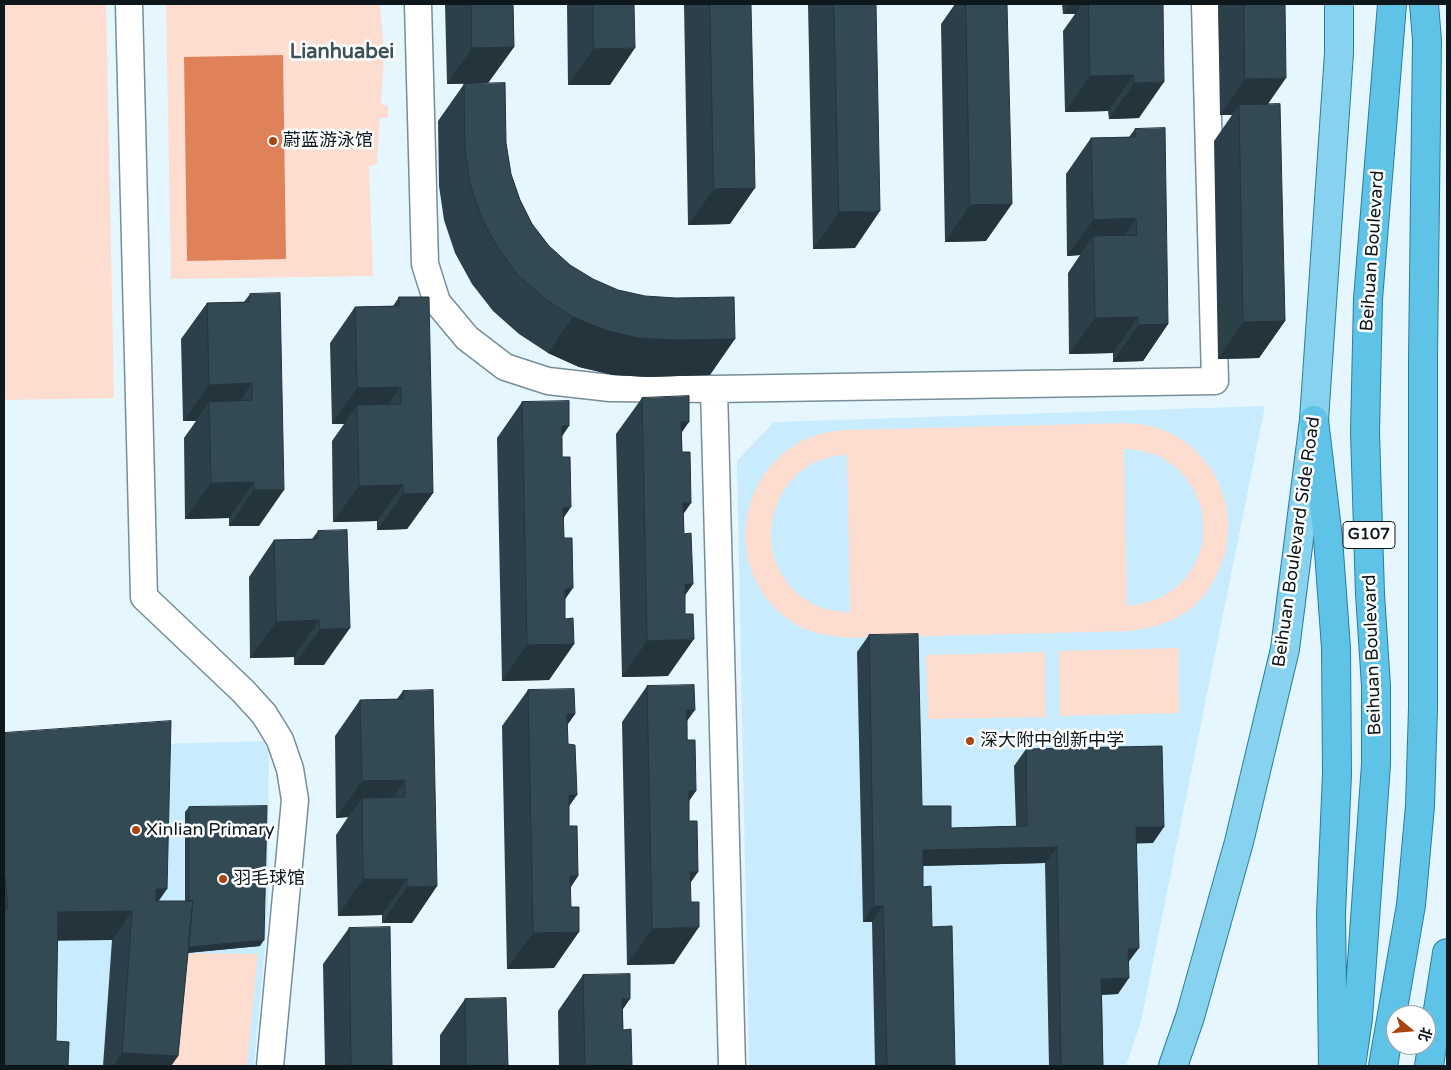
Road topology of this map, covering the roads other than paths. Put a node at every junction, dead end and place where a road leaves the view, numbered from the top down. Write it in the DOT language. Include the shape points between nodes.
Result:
graph roads {
  1 [pos="128,4"];
  2 [pos="418,4"];
  3 [pos="1205,4"];
  4 [pos="1339,4"];
  5 [pos="1392,4"];
  6 [pos="1424,4"];
  7 [pos="714,389"];
  8 [pos="1314,420"];
  9 [pos="1447,952"];
  10 [pos="270,1066"];
  11 [pos="732,1066"];
  12 [pos="1173,1066"];
  13 [pos="1333,1066"];
  14 [pos="1350,1066"];
  15 [pos="1383,1066"];
  16 [pos="1429,1066"];
  1 -- 10 [label="street" via="144,597 264,714 280,740 290,769 295,800"];
  2 -- 7 [label="street" via="425,264 437,302 467,338 505,367 548,381 610,388"];
  3 -- 7 [label="street" via="1214,381"];
  4 -- 8 [label="main road, Beihuan Boulevard Side Road" via="1339,53"];
  5 -- 14 [label="highway, Beihuan Boulevard / G107" via="1368,300 1366,432 1376,764 1358,1018"];
  6 -- 15 [label="highway" via="1423,708 1420,806 1411,905"];
  7 -- 11 [label="street"];
  8 -- 12 [label="main road, Beihuan Boulevard Side Road" via="1285,649 1238,842 1190,1017"];
  8 -- 13 [label="highway" via="1328,538 1336,648 1337,774 1331,914"];
  9 -- 16 [label="highway"];
}
